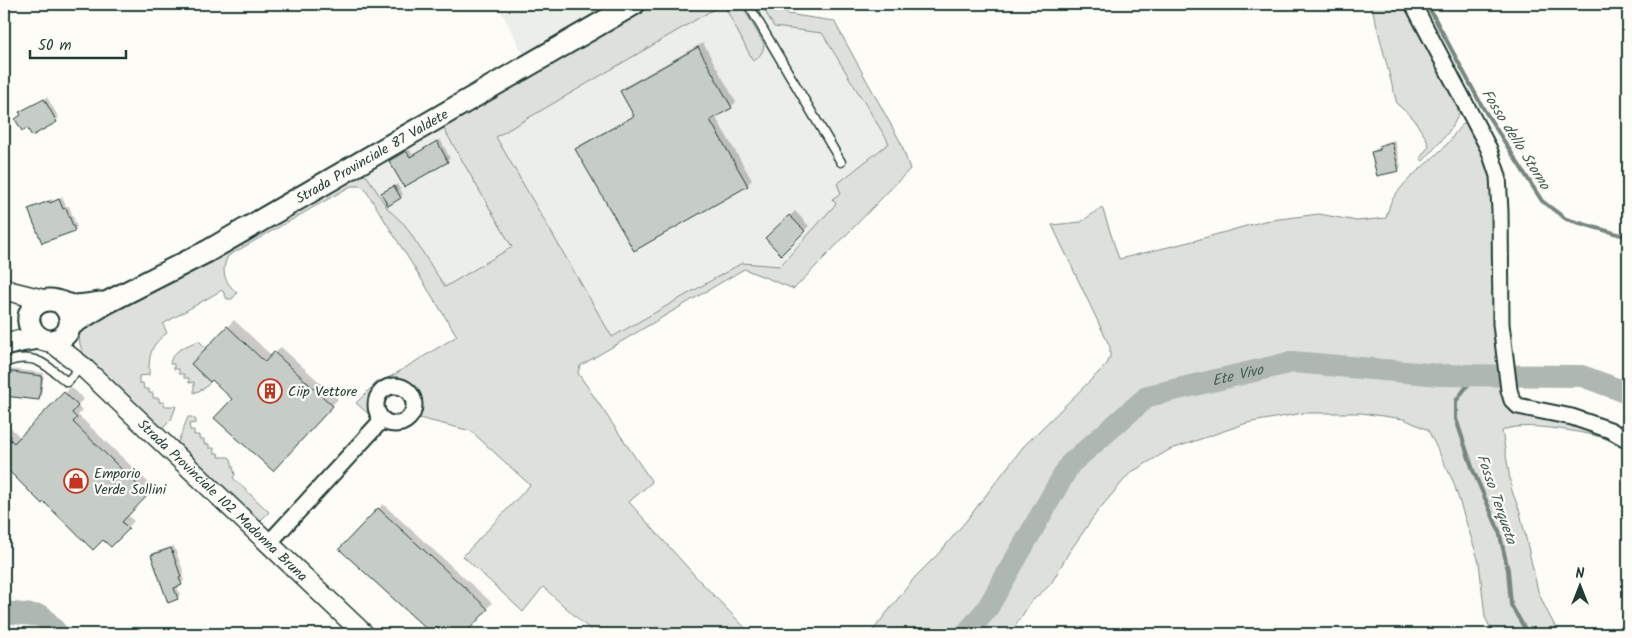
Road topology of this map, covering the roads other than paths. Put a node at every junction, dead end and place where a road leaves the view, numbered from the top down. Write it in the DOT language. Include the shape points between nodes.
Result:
graph roads {
  1 [pos="634,4"];
  2 [pos="748,4"];
  3 [pos="1413,4"];
  4 [pos="841,162"];
  5 [pos="7,289"];
  6 [pos="54,302"];
  7 [pos="106,302"];
  8 [pos="70,326"];
  9 [pos="37,330"];
  10 [pos="4,344"];
  11 [pos="4,363"];
  12 [pos="82,366"];
  13 [pos="382,420"];
  14 [pos="1628,440"];
  15 [pos="268,544"];
  16 [pos="364,634"];
  1 -- 7 [label="main road, Strada Provinciale 87 Valdete" via="208,251"];
  2 -- 4 [label="lane"];
  3 -- 14 [label="street" via="1490,150 1498,176 1501,324 1512,400 1518,406 1572,417"];
  5 -- 6 [label="street, Strada Provinciale 102 Madonna Bruna"];
  5 -- 9 [label="street, Strada Provinciale 102 Madonna Bruna"];
  6 -- 7 [label="main road, Strada Provinciale 87 Valdete" via="75,306"];
  6 -- 8 [label="main road" via="70,313"];
  6 -- 9 [label="main road" via="34,306"];
  7 -- 8 [label="main road, Strada Provinciale 87 Valdete"];
  8 -- 9 [label="main road" via="62,337"];
  8 -- 12 [label="street, Strada Provinciale 102 Madonna Bruna"];
  9 -- 10 [label="main road" via="16,334"];
  9 -- 12 [label="street, Strada Provinciale 102 Madonna Bruna"];
  11 -- 12 [label="lane" via="23,358 37,360 67,382"];
  12 -- 15 [label="street, Strada Provinciale 102 Madonna Bruna"];
  13 -- 15 [label="street"];
  15 -- 16 [label="street, Strada Provinciale 102 Madonna Bruna"];
}
